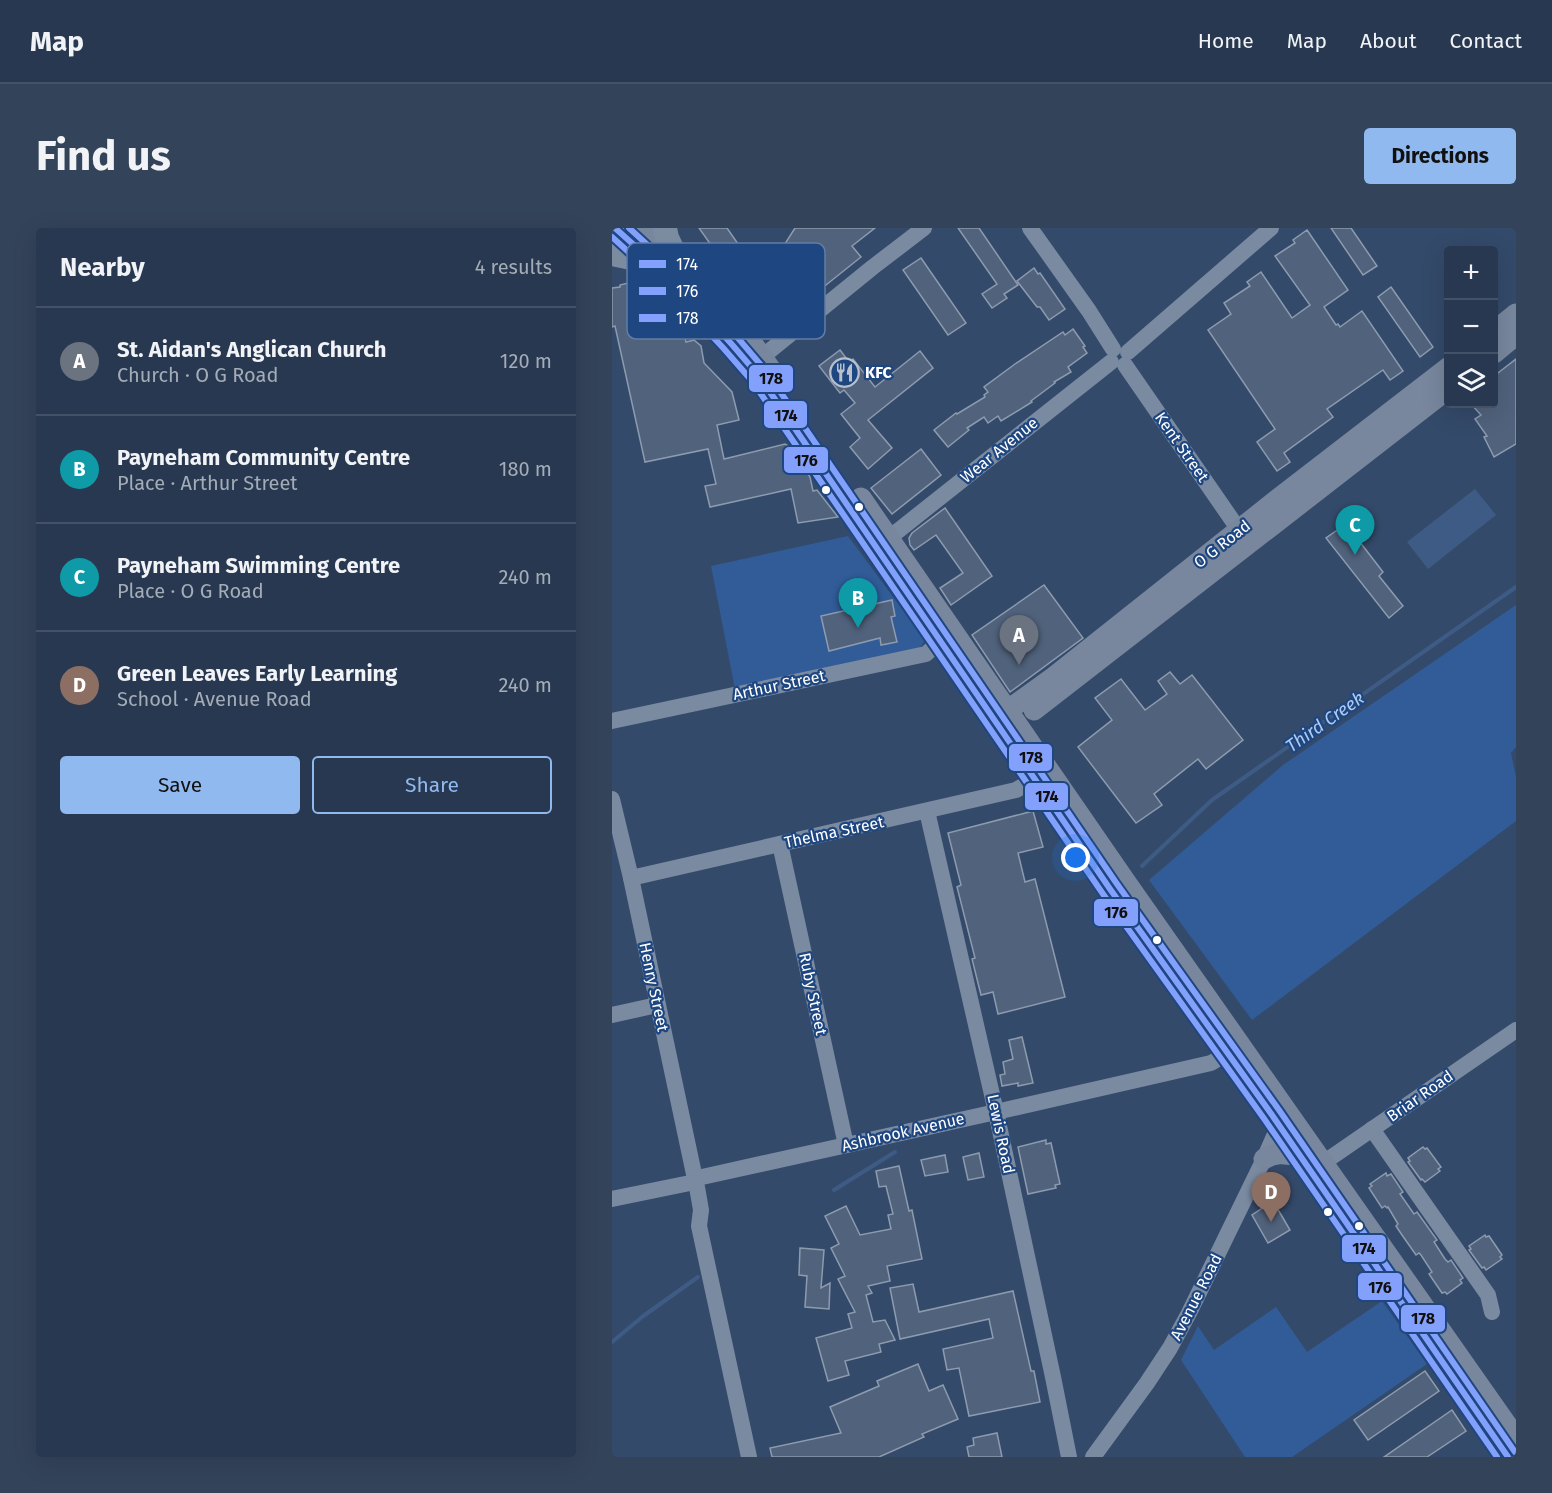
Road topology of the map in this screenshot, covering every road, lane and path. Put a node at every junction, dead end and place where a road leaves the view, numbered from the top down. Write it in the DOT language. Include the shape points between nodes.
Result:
graph roads {
  1 [pos="615,228"];
  2 [pos="647,228"];
  3 [pos="665,228"];
  4 [pos="924,228"];
  5 [pos="1030,228"];
  6 [pos="1271,228"];
  7 [pos="638,243"];
  8 [pos="655,243"];
  9 [pos="667,243"];
  10 [pos="612,254"];
  11 [pos="627,256"];
  12 [pos="825,306"];
  13 [pos="727,339"];
  14 [pos="749,339"];
  15 [pos="784,339"];
  16 [pos="762,357"];
  17 [pos="1119,357"];
  18 [pos="1444,371"];
  19 [pos="1444,392"];
  20 [pos="1244,537"];
  21 [pos="889,538"];
  22 [pos="941,640"];
  23 [pos="1061,690"];
  24 [pos="1006,721"];
  25 [pos="612,722"];
  26 [pos="1041,773"];
  27 [pos="612,800"];
  28 [pos="927,811"];
  29 [pos="780,844"];
  30 [pos="631,878"];
  31 [pos="657,1005"];
  32 [pos="612,1015"];
  33 [pos="1516,1030"];
  34 [pos="1233,1047"];
  35 [pos="1271,1089"];
  36 [pos="996,1112"];
  37 [pos="1279,1125"];
  38 [pos="1372,1129"];
  39 [pos="1302,1133"];
  40 [pos="846,1145"];
  41 [pos="1300,1156"];
  42 [pos="1264,1159"];
  43 [pos="1323,1163"];
  44 [pos="696,1180"];
  45 [pos="1347,1197"];
  46 [pos="612,1199"];
  47 [pos="1351,1230"];
  48 [pos="1492,1312"];
  49 [pos="1516,1438"];
  50 [pos="749,1457"];
  51 [pos="1069,1457"];
  52 [pos="1093,1457"];
  53 [pos="1508,1457"];
  1 -- 7 [label="main road"];
  2 -- 8 [label="main road"];
  3 -- 9 [label="highway"];
  4 -- 12 [label="street"];
  5 -- 17 [label="street, Kent Street"];
  6 -- 17 [label="street, Wear Avenue"];
  10 -- 11 [label="highway"];
  13 -- 22 [label="main road" via="759,376"];
  14 -- 16 [label="main road"];
  15 -- 16 [label="street"];
  16 -- 21 [label="main road"];
  17 -- 20 [label="street, Kent Street"];
  17 -- 21 [label="street, Wear Avenue"];
  18 -- 20 [label="main road, O G Road"];
  19 -- 20 [label="main road, O G Road"];
  20 -- 23 [label="main road, O G Road"];
  20 -- 24 [label="main road, O G Road" via="1054,677"];
  21 -- 24 [label="main road"];
  22 -- 24 [label="main road"];
  22 -- 25 [label="street, Arthur Street" via="926,654"];
  23 -- 24 [label="main road, O G Road"];
  23 -- 26 [label="main road" via="1040,726"];
  24 -- 26 [label="main road"];
  26 -- 28 [label="street, Thelma Street" via="1016,790"];
  26 -- 34 [label="main road" via="1110,889"];
  27 -- 30 [label="street, Henry Street"];
  28 -- 29 [label="street, Thelma Street"];
  28 -- 36 [label="street, Lewis Road"];
  29 -- 30 [label="street, Thelma Street"];
  29 -- 40 [label="street, Ruby Street"];
  30 -- 31 [label="street, Henry Street"];
  31 -- 32 [label="street"];
  31 -- 44 [label="street, Henry Street"];
  33 -- 38 [label="street, Briar Road"];
  34 -- 35 [label="main road"];
  34 -- 36 [label="street, Ashbrook Avenue" via="1211,1062"];
  34 -- 37 [label="main road"];
  35 -- 37 [label="main road" via="1279,1106"];
  35 -- 39 [label="main road"];
  36 -- 40 [label="street, Ashbrook Avenue"];
  36 -- 51 [label="street, Lewis Road"];
  37 -- 39 [label="main road"];
  37 -- 41 [label="main road"];
  37 -- 42 [label="street, Avenue Road"];
  38 -- 43 [label="street, Briar Road"];
  38 -- 48 [label="street" via="1488,1295"];
  39 -- 43 [label="main road"];
  40 -- 44 [label="street, Ashbrook Avenue"];
  41 -- 42 [label="main road" via="1281,1154"];
  41 -- 47 [label="main road"];
  42 -- 52 [label="street, Avenue Road" via="1170,1348"];
  43 -- 45 [label="main road"];
  44 -- 46 [label="street, Ashbrook Avenue"];
  44 -- 50 [label="street, Henry Street" via="701,1210 699,1226"];
  45 -- 47 [label="main road" via="1358,1217"];
  45 -- 49 [label="main road"];
  47 -- 53 [label="main road"];
}
